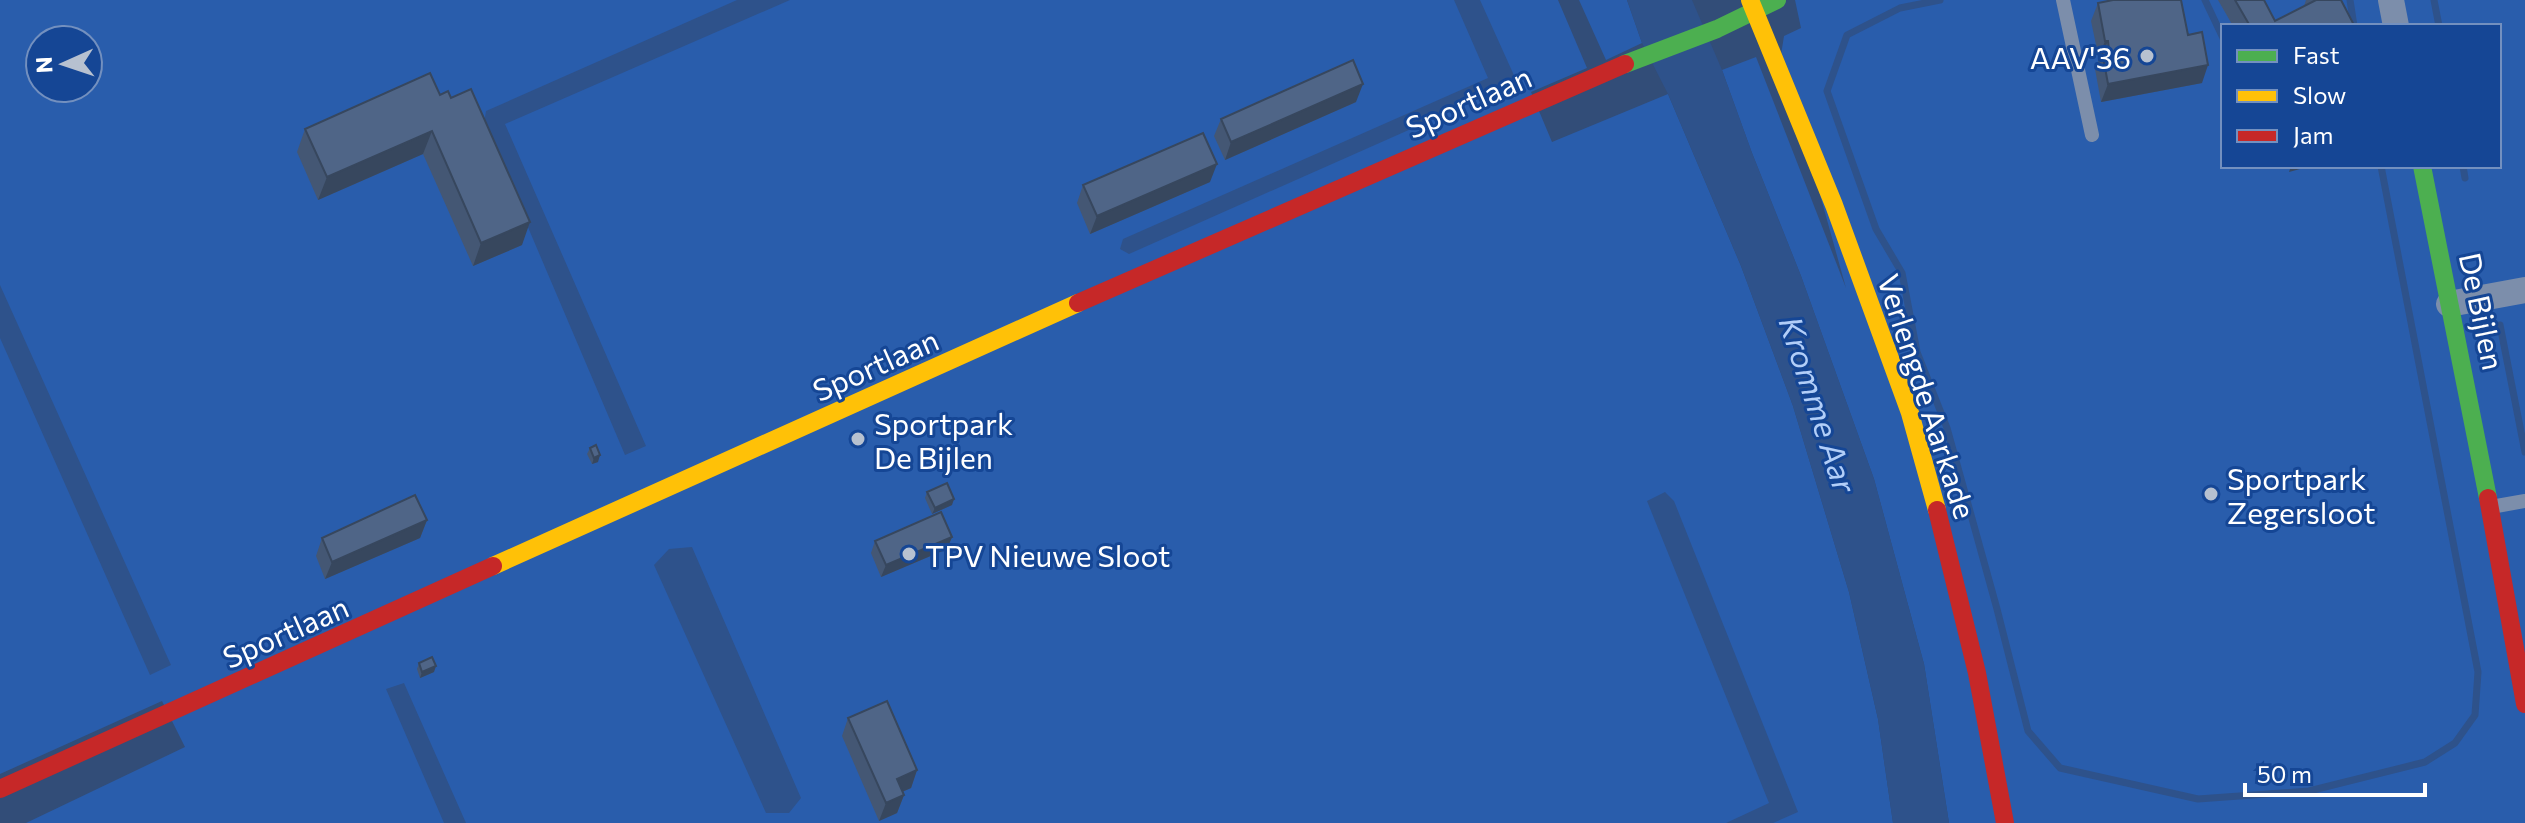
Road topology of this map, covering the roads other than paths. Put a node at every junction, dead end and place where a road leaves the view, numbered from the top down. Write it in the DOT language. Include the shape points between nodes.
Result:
graph roads {
  1 [pos="1777,0"];
  2 [pos="2063,0"];
  3 [pos="2391,0"];
  4 [pos="1752,6"];
  5 [pos="2396,24"];
  6 [pos="2092,135"];
  7 [pos="2422,168"];
  8 [pos="2525,290"];
  9 [pos="2449,304"];
  10 [pos="2525,501"];
  11 [pos="2490,507"];
  12 [pos="2525,704"];
  13 [pos="0,789"];
  14 [pos="2005,823"];
  1 -- 4 [label="street, Sportlaan"];
  2 -- 6 [label="lane"];
  3 -- 5 [label="street"];
  4 -- 13 [label="street, Sportlaan" via="1717,29 1084,300"];
  4 -- 14 [label="street, Verlengde Aarkade" via="1834,205 1910,413 1971,646"];
  7 -- 9 [label="street, De Bijlen"];
  8 -- 9 [label="street"];
  9 -- 11 [label="street, De Bijlen"];
  10 -- 11 [label="lane"];
  11 -- 12 [label="street, De Bijlen"];
}
